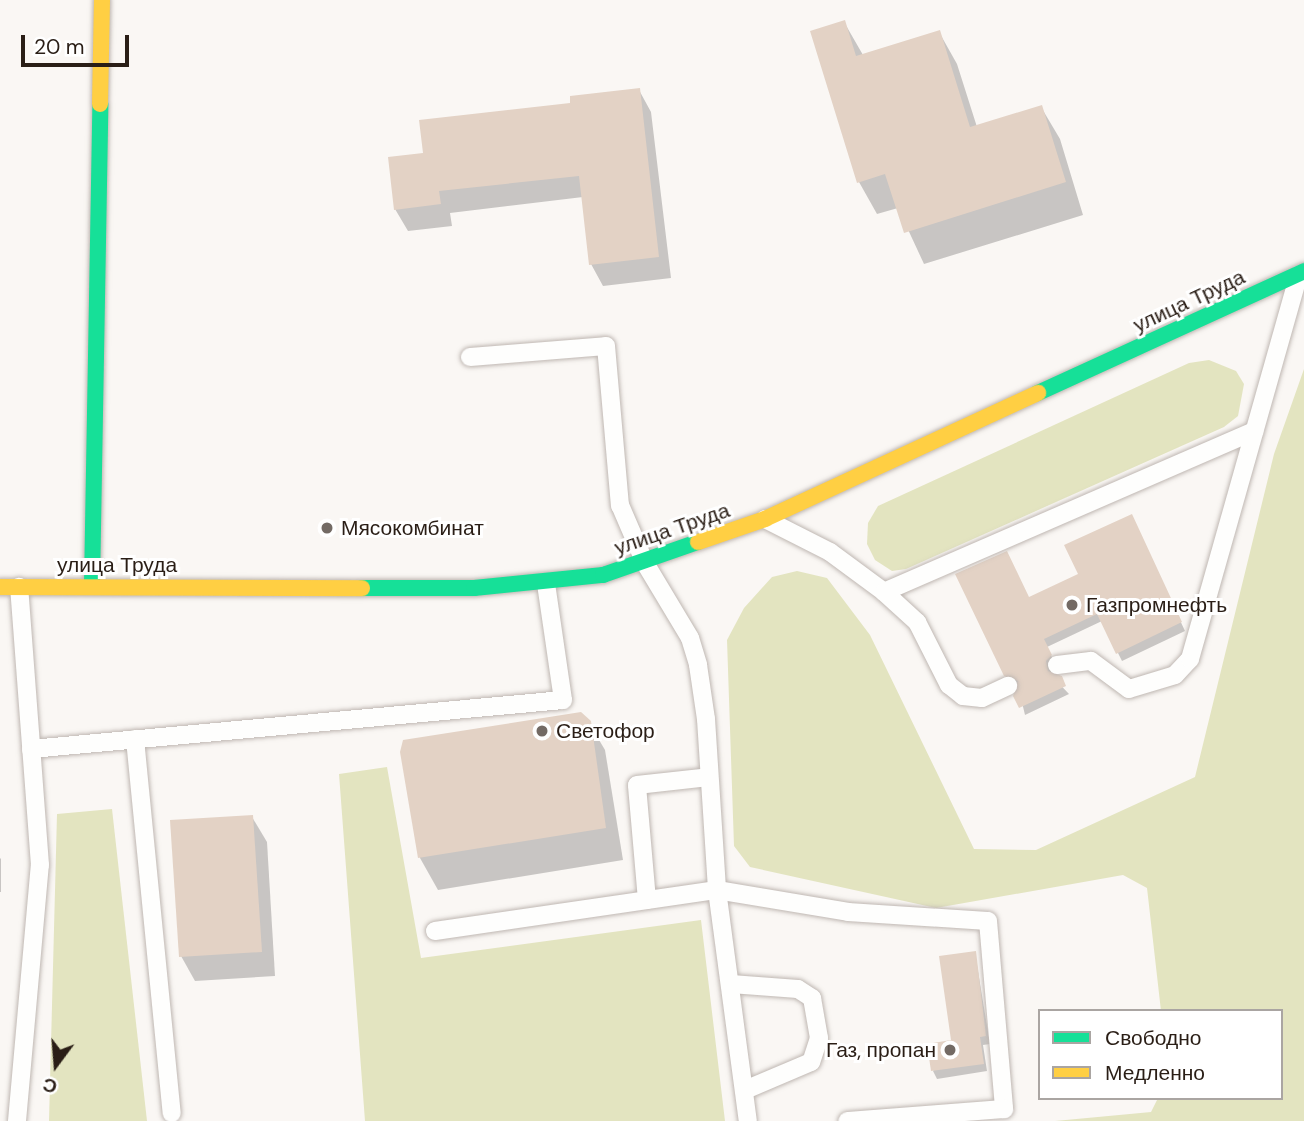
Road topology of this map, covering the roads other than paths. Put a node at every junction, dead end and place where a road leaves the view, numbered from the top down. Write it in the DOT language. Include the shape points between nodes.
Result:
graph roads {
  1 [pos="102,0"];
  2 [pos="1302,272"];
  3 [pos="470,357"];
  4 [pos="1254,431"];
  5 [pos="765,519"];
  6 [pos="645,563"];
  7 [pos="546,583"];
  8 [pos="92,585"];
  9 [pos="0,587"];
  10 [pos="19,587"];
  11 [pos="884,592"];
  12 [pos="1057,665"];
  13 [pos="1008,685"];
  14 [pos="135,739"];
  15 [pos="31,749"];
  16 [pos="709,777"];
  17 [pos="717,890"];
  18 [pos="647,900"];
  19 [pos="435,931"];
  20 [pos="731,984"];
  21 [pos="746,1090"];
  22 [pos="172,1113"];
  23 [pos="17,1121"];
  24 [pos="748,1121"];
  25 [pos="847,1121"];
  1 -- 8 [label="street"];
  2 -- 4 [label="lane"];
  2 -- 5 [label="street, улица Труда"];
  3 -- 6 [label="lane" via="606,346 620,505"];
  4 -- 11 [label="lane"];
  4 -- 12 [label="lane" via="1190,659 1175,675 1129,689 1091,661"];
  5 -- 6 [label="street, улица Труда"];
  5 -- 11 [label="lane" via="830,552"];
  6 -- 7 [label="street, улица Труда"];
  6 -- 16 [label="lane" via="690,638 706,719"];
  7 -- 8 [label="street, улица Труда" via="474,588"];
  7 -- 14 [label="lane" via="563,700"];
  8 -- 10 [label="street, улица Труда"];
  9 -- 10 [label="street, улица Труда"];
  10 -- 15 [label="lane"];
  11 -- 13 [label="lane" via="917,622 956,691 982,698"];
  14 -- 15 [label="lane"];
  14 -- 22 [label="lane"];
  15 -- 23 [label="lane" via="40,865"];
  16 -- 17 [label="lane"];
  16 -- 18 [label="lane" via="637,785"];
  17 -- 18 [label="lane"];
  17 -- 20 [label="lane"];
  17 -- 25 [label="lane" via="848,912 988,921 1004,1109"];
  18 -- 19 [label="lane"];
  20 -- 21 [label="lane"];
  20 -- 21 [label="lane" via="798,989 812,998 819,1038 811,1062"];
  21 -- 24 [label="lane"];
}
